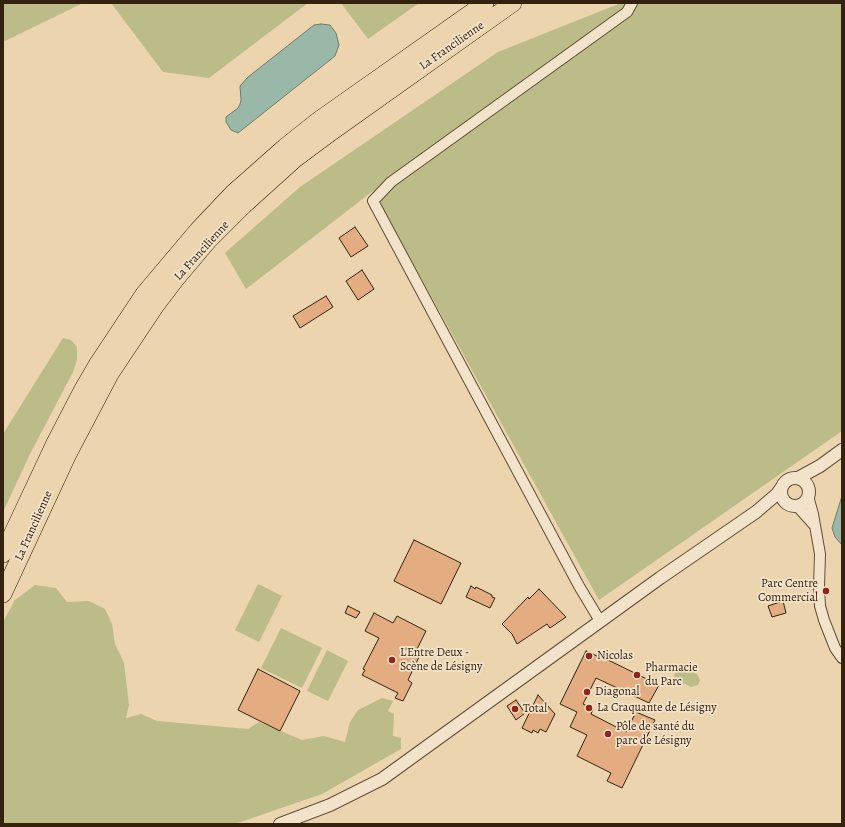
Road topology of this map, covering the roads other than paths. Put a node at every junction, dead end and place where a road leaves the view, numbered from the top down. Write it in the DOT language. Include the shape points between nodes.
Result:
graph roads {
  1 [pos="485,3"];
  2 [pos="513,3"];
  3 [pos="632,3"];
  4 [pos="842,450"];
  5 [pos="820,466"];
  6 [pos="798,478"];
  7 [pos="782,486"];
  8 [pos="809,492"];
  9 [pos="792,504"];
  10 [pos="756,512"];
  11 [pos="815,526"];
  12 [pos="3,554"];
  13 [pos="3,594"];
  14 [pos="600,622"];
  15 [pos="842,658"];
  16 [pos="280,824"];
  1 -- 12 [label="highway, La Francilienne" via="319,120 285,147 233,193 188,241 144,294 97,365 54,445"];
  2 -- 13 [label="highway, La Francilienne" via="295,159 208,241 156,305 110,374 57,475"];
  3 -- 14 [label="street" via="628,12 391,182 372,201"];
  4 -- 5 [label="street"];
  5 -- 6 [label="street"];
  5 -- 8 [label="street"];
  6 -- 7 [label="street" via="788,479"];
  6 -- 8 [label="street" via="805,481"];
  7 -- 9 [label="street" via="782,496"];
  7 -- 10 [label="street" via="777,494"];
  8 -- 9 [label="street" via="804,502"];
  8 -- 11 [label="street"];
  9 -- 10 [label="street" via="769,506"];
  9 -- 11 [label="street"];
  10 -- 14 [label="street"];
  11 -- 15 [label="street" via="820,554 820,606 835,648"];
  14 -- 16 [label="street" via="382,779 330,805"];
}
